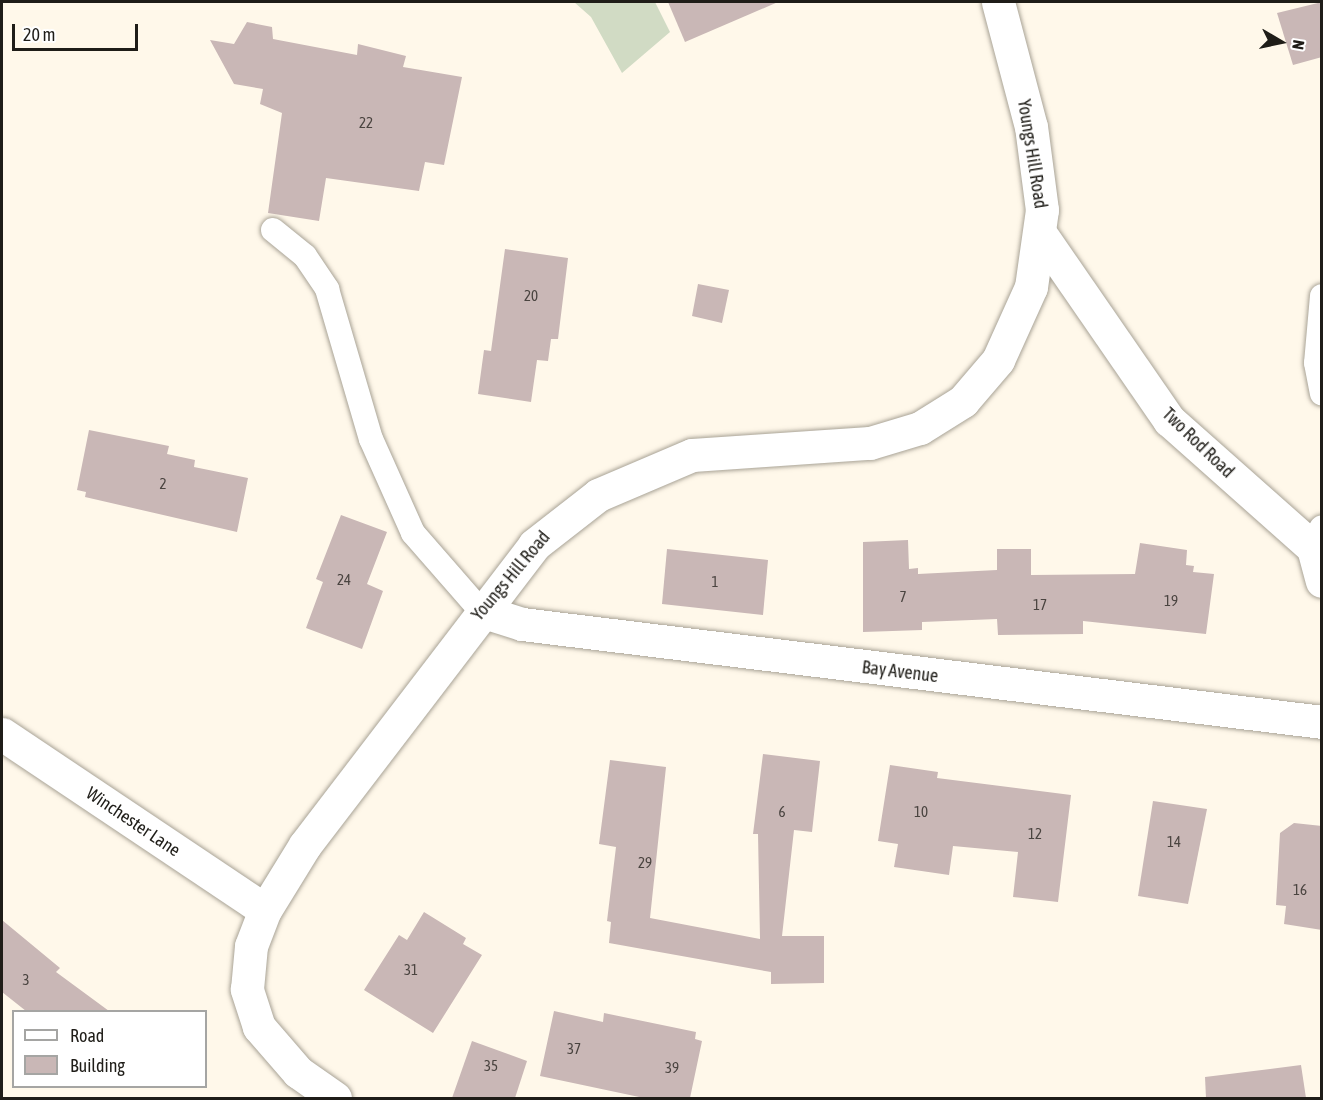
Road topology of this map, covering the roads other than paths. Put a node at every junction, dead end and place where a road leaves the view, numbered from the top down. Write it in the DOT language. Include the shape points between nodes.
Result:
graph roads {
  1 [pos="998,2"];
  2 [pos="273,230"];
  3 [pos="1042,236"];
  4 [pos="1322,296"];
  5 [pos="1322,393"];
  6 [pos="1315,540"];
  7 [pos="1322,581"];
  8 [pos="481,611"];
  9 [pos="1322,722"];
  10 [pos="2,734"];
  11 [pos="265,910"];
  12 [pos="335,1098"];
  1 -- 3 [label="street, Youngs Hill Road" via="1031,127 1041,184"];
  2 -- 8 [label="lane" via="305,256 327,289 371,439 413,532"];
  3 -- 6 [label="street, Two Rod Road" via="1169,420"];
  3 -- 8 [label="street, Youngs Hill Road" via="1031,287 1011,338 983,382 944,416 870,442 717,451 644,472 598,495 553,527"];
  4 -- 5 [label="lane" via="1316,363"];
  6 -- 7 [label="street, Two Rod Road"];
  8 -- 9 [label="street, Bay Avenue" via="522,624"];
  8 -- 11 [label="street, Youngs Hill Road" via="335,802"];
  10 -- 11 [label="street, Winchester Lane"];
  11 -- 12 [label="street, Youngs Hill Road" via="248,968 252,1007 269,1043 298,1072"];
}
